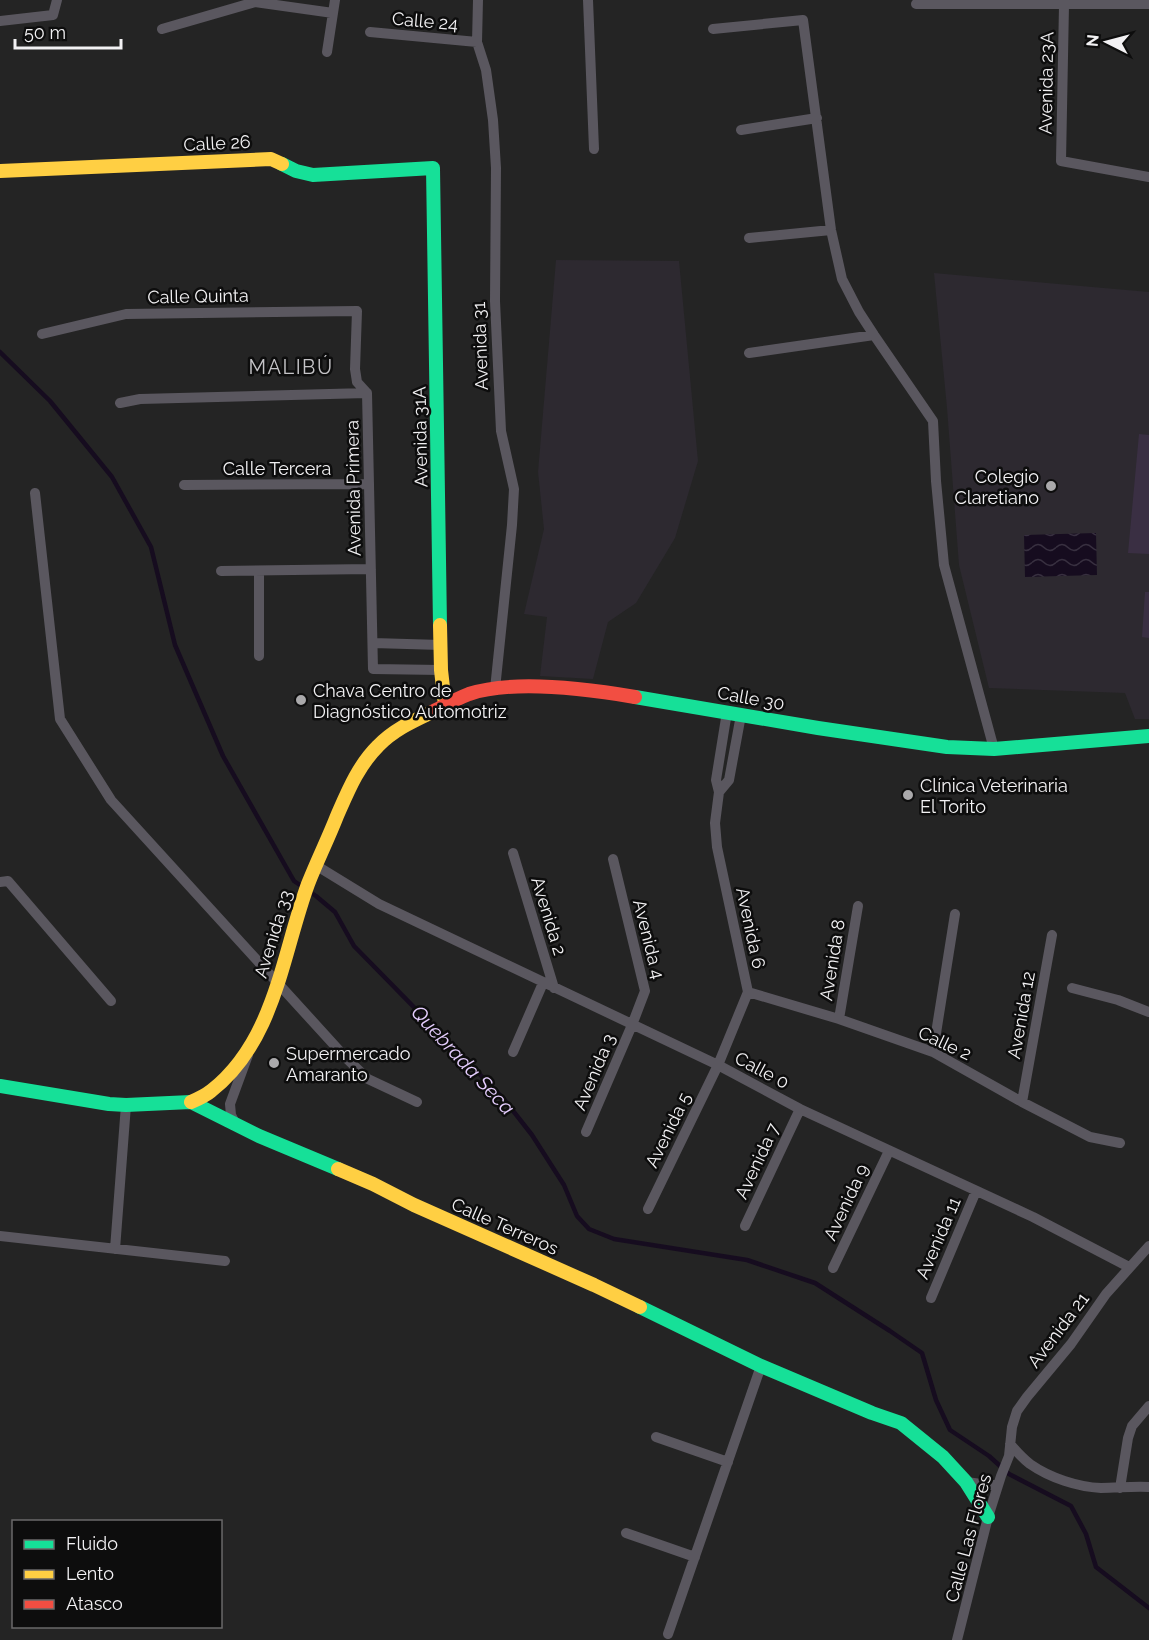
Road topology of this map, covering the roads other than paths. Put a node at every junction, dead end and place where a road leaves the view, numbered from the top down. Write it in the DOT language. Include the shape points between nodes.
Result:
graph roads {
  1 [pos="57,0"];
  2 [pos="335,0"];
  3 [pos="478,0"];
  4 [pos="588,0"];
  5 [pos="916,4"];
  6 [pos="1149,4"];
  7 [pos="1064,5"];
  8 [pos="333,13"];
  9 [pos="0,21"];
  10 [pos="162,29"];
  11 [pos="713,29"];
  12 [pos="370,32"];
  13 [pos="477,42"];
  14 [pos="327,52"];
  15 [pos="817,118"];
  16 [pos="741,130"];
  17 [pos="594,149"];
  18 [pos="433,168"];
  19 [pos="0,171"];
  20 [pos="1149,177"];
  21 [pos="831,230"];
  22 [pos="748,238"];
  23 [pos="357,311"];
  24 [pos="42,334"];
  25 [pos="874,335"];
  26 [pos="749,353"];
  27 [pos="367,393"];
  28 [pos="120,403"];
  29 [pos="369,484"];
  30 [pos="184,485"];
  31 [pos="35,493"];
  32 [pos="371,568"];
  33 [pos="221,571"];
  34 [pos="259,571"];
  35 [pos="373,643"];
  36 [pos="441,645"];
  37 [pos="259,656"];
  38 [pos="441,670"];
  39 [pos="495,689"];
  40 [pos="445,705"];
  41 [pos="727,712"];
  42 [pos="741,715"];
  43 [pos="1149,736"];
  44 [pos="994,749"];
  45 [pos="366,759"];
  46 [pos="719,792"];
  47 [pos="513,853"];
  48 [pos="613,859"];
  49 [pos="317,866"];
  50 [pos="0,882"];
  51 [pos="858,906"];
  52 [pos="955,914"];
  53 [pos="1052,935"];
  54 [pos="277,982"];
  55 [pos="543,983"];
  56 [pos="554,988"];
  57 [pos="1072,988"];
  58 [pos="748,992"];
  59 [pos="111,1001"];
  60 [pos="1149,1012"];
  61 [pos="839,1019"];
  62 [pos="632,1025"];
  63 [pos="251,1045"];
  64 [pos="513,1052"];
  65 [pos="933,1052"];
  66 [pos="718,1065"];
  67 [pos="0,1086"];
  68 [pos="191,1102"];
  69 [pos="417,1102"];
  70 [pos="1022,1102"];
  71 [pos="126,1105"];
  72 [pos="800,1109"];
  73 [pos="236,1125"];
  74 [pos="586,1132"];
  75 [pos="1120,1143"];
  76 [pos="888,1150"];
  77 [pos="976,1191"];
  78 [pos="648,1209"];
  79 [pos="745,1226"];
  80 [pos="0,1236"];
  81 [pos="1149,1246"];
  82 [pos="116,1249"];
  83 [pos="225,1260"];
  84 [pos="1129,1267"];
  85 [pos="833,1268"];
  86 [pos="931,1298"];
  87 [pos="761,1366"];
  88 [pos="1149,1406"];
  89 [pos="656,1437"];
  90 [pos="1009,1450"];
  91 [pos="728,1462"];
  92 [pos="999,1480"];
  93 [pos="966,1482"];
  94 [pos="1149,1487"];
  95 [pos="1120,1488"];
  96 [pos="988,1518"];
  97 [pos="626,1533"];
  98 [pos="695,1557"];
  99 [pos="668,1634"];
  100 [pos="957,1640"];
  1 -- 9 [label="street" via="53,15"];
  2 -- 8 [label="street"];
  3 -- 13 [label="street, Avenida 31"];
  4 -- 17 [label="street"];
  5 -- 7 [label="street"];
  6 -- 7 [label="street"];
  7 -- 20 [label="street, Avenida 23A" via="1061,160"];
  8 -- 10 [label="street" via="255,2"];
  8 -- 14 [label="street"];
  11 -- 15 [label="street" via="803,20"];
  12 -- 13 [label="street, Calle 24"];
  13 -- 39 [label="street, Avenida 31" via="494,120 495,301 501,431 514,489"];
  15 -- 16 [label="street"];
  15 -- 21 [label="street"];
  18 -- 19 [label="street, Calle 26" via="313,175 271,159"];
  18 -- 36 [label="street, Avenida 31A"];
  21 -- 22 [label="street"];
  21 -- 25 [label="street" via="842,279"];
  23 -- 24 [label="street, Calle Quinta" via="126,314"];
  23 -- 27 [label="street, Avenida Primera" via="355,369 357,382"];
  25 -- 26 [label="street"];
  25 -- 44 [label="street" via="933,421 944,565"];
  27 -- 28 [label="street" via="140,399"];
  27 -- 29 [label="street, Avenida Primera"];
  29 -- 30 [label="street, Calle Tercera"];
  29 -- 32 [label="street, Avenida Primera"];
  31 -- 54 [label="street" via="60,718 111,800"];
  32 -- 34 [label="street"];
  32 -- 35 [label="street, Avenida Primera"];
  33 -- 34 [label="street"];
  34 -- 37 [label="street"];
  35 -- 36 [label="street"];
  35 -- 38 [label="street, Avenida Primera" via="373,669"];
  36 -- 38 [label="street, Avenida 31A"];
  38 -- 40 [label="street, Avenida 31A"];
  39 -- 40 [label="street, Calle 30"];
  39 -- 41 [label="street, Calle 30" via="565,688"];
  40 -- 45 [label="street, Calle 30" via="398,729"];
  41 -- 42 [label="street, Calle 30"];
  41 -- 46 [label="street, Avenida 6" via="716,780"];
  42 -- 44 [label="street, Calle 30" via="947,747"];
  42 -- 46 [label="street, Avenida 6" via="729,780"];
  43 -- 44 [label="street, Calle 30"];
  45 -- 49 [label="street, Avenida 33" via="352,782"];
  46 -- 58 [label="street, Avenida 6" via="717,847"];
  47 -- 56 [label="street, Avenida 2"];
  48 -- 62 [label="street, Avenida 4" via="645,990"];
  49 -- 54 [label="street, Avenida 33" via="302,900"];
  49 -- 55 [label="street, Calle 0" via="379,904"];
  50 -- 59 [label="street" via="8,881"];
  51 -- 61 [label="street, Avenida 8"];
  52 -- 65 [label="street"];
  53 -- 70 [label="street, Avenida 12"];
  54 -- 63 [label="street, Avenida 33" via="270,1008"];
  54 -- 69 [label="street" via="368,1079"];
  55 -- 56 [label="street, Calle 0"];
  55 -- 64 [label="street"];
  56 -- 62 [label="street, Calle 0"];
  57 -- 60 [label="street"];
  58 -- 61 [label="street, Calle 2"];
  58 -- 66 [label="street, Avenida 6"];
  61 -- 65 [label="street, Calle 2"];
  62 -- 66 [label="street, Calle 0"];
  62 -- 74 [label="street, Avenida 3"];
  63 -- 68 [label="street, Avenida 33" via="210,1092"];
  63 -- 73 [label="street" via="230,1104"];
  65 -- 70 [label="street, Calle 2"];
  66 -- 72 [label="street, Calle 0"];
  66 -- 78 [label="street, Avenida 5"];
  67 -- 71 [label="street, Calle Terreros"];
  68 -- 71 [label="street, Calle Terreros"];
  68 -- 73 [label="street, Calle Terreros"];
  70 -- 75 [label="street, Calle 2" via="1090,1137"];
  71 -- 82 [label="street"];
  72 -- 76 [label="street, Calle 0"];
  72 -- 79 [label="street, Avenida 7"];
  73 -- 87 [label="street, Calle Terreros" via="604,1290"];
  76 -- 77 [label="street, Calle 0"];
  76 -- 85 [label="street, Avenida 9"];
  77 -- 84 [label="street, Calle 0"];
  77 -- 86 [label="street, Avenida 11"];
  80 -- 82 [label="street"];
  81 -- 84 [label="street, Avenida 21"];
  82 -- 83 [label="street"];
  84 -- 90 [label="street, Avenida 21" via="1017,1411"];
  87 -- 91 [label="street"];
  87 -- 93 [label="street, Calle Terreros" via="901,1423 943,1457"];
  88 -- 95 [label="street" via="1132,1426"];
  89 -- 91 [label="street"];
  90 -- 92 [label="street, Calle Las Flores"];
  90 -- 95 [label="street" via="1032,1466 1076,1485"];
  91 -- 98 [label="street"];
  92 -- 93 [label="street" via="989,1485"];
  92 -- 96 [label="street, Calle Las Flores"];
  93 -- 96 [label="street, Calle Terreros"];
  94 -- 95 [label="street"];
  96 -- 100 [label="street, Calle Las Flores"];
  97 -- 98 [label="street"];
  98 -- 99 [label="street"];
}
